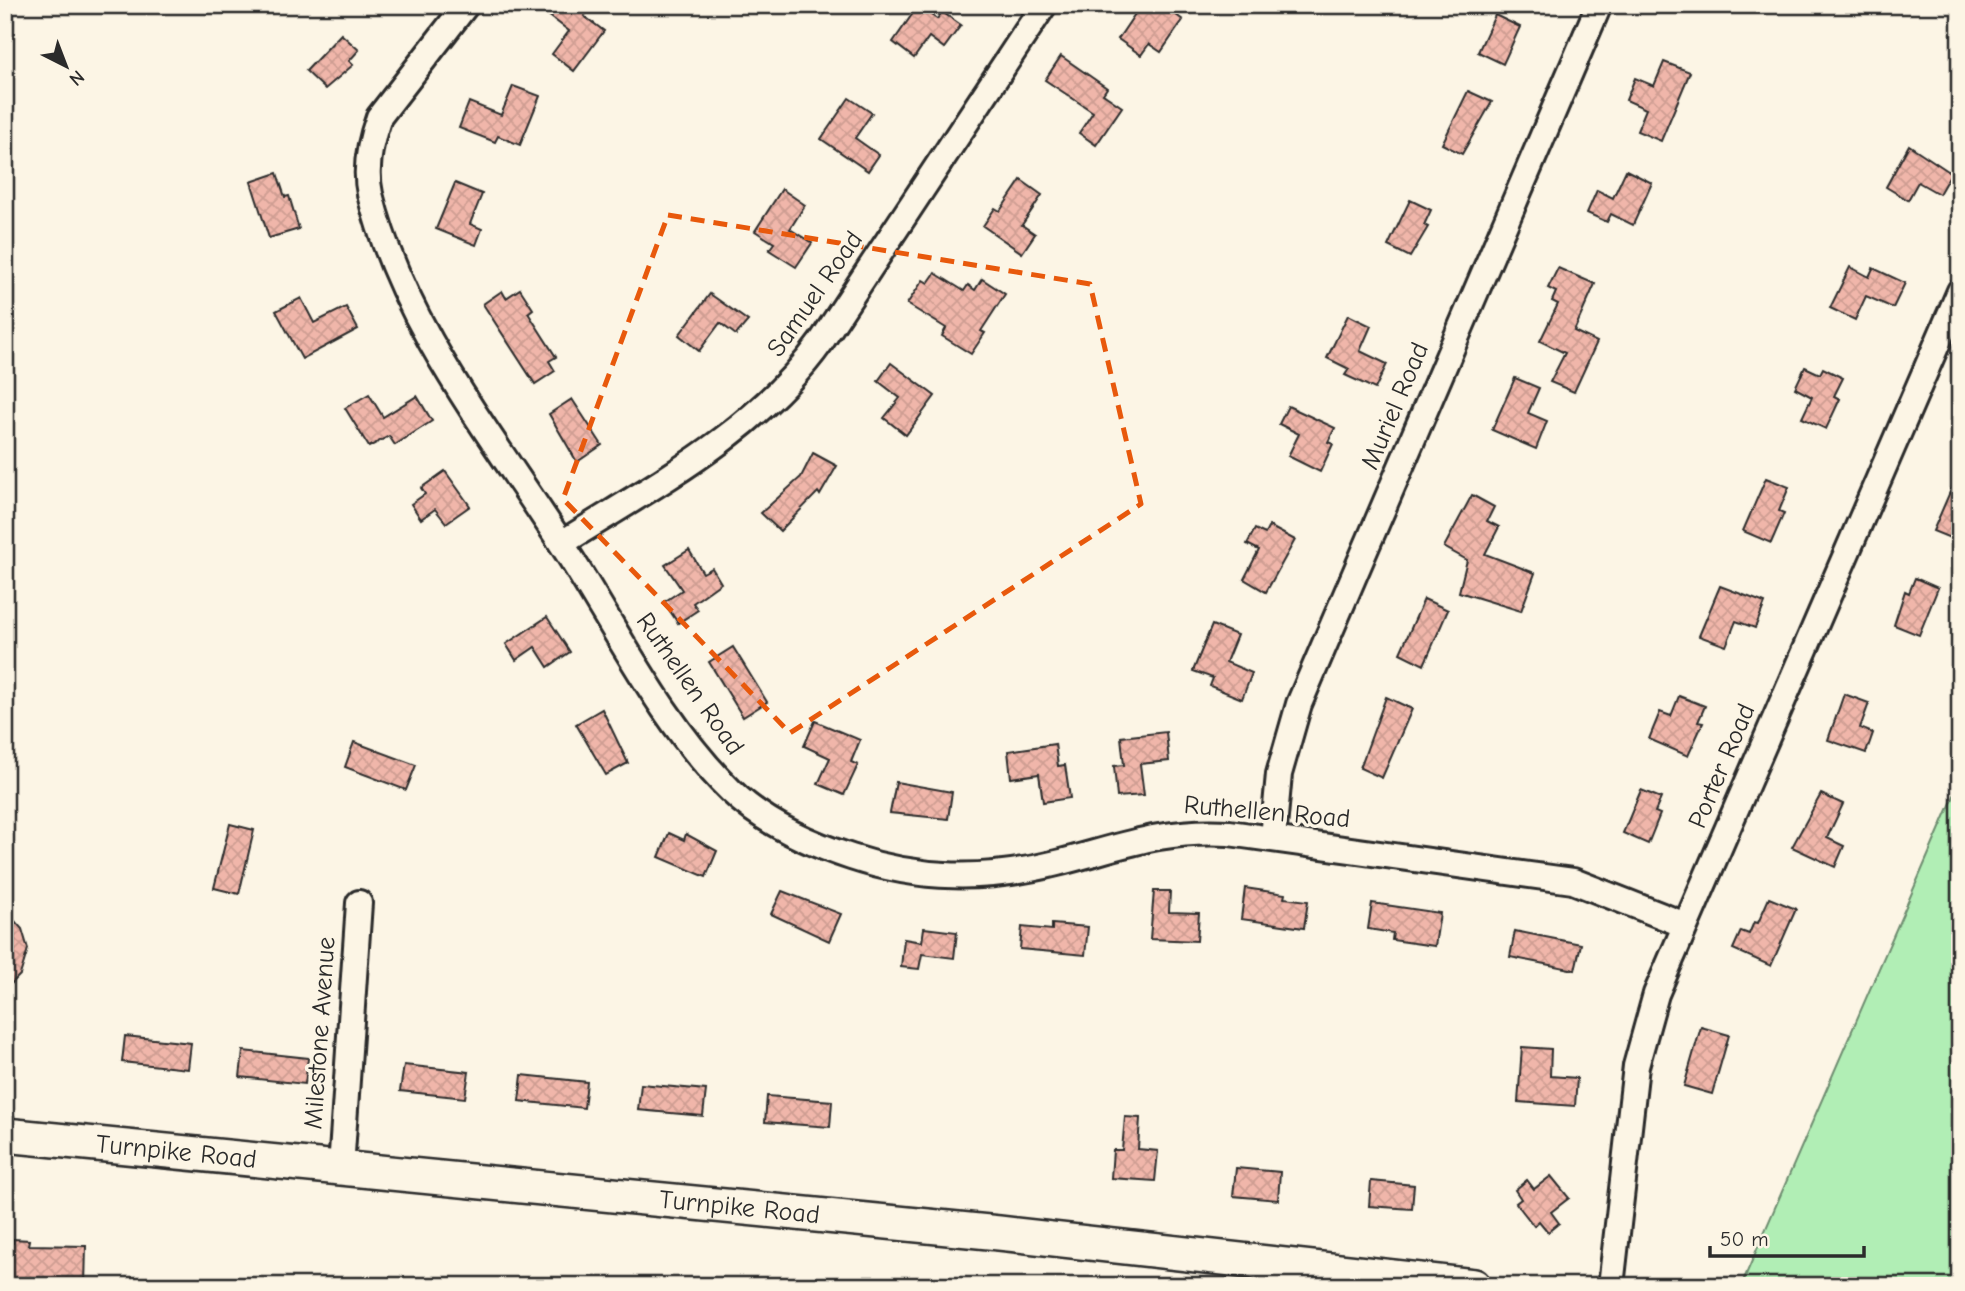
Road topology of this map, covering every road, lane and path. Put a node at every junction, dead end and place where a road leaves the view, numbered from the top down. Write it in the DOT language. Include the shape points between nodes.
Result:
graph roads {
  1 [pos="466,5"];
  2 [pos="1044,5"];
  3 [pos="1599,5"];
  4 [pos="1960,291"];
  5 [pos="562,543"];
  6 [pos="1273,838"];
  7 [pos="359,903"];
  8 [pos="1685,925"];
  9 [pos="5,1135"];
  10 [pos="341,1168"];
  11 [pos="1474,1286"];
  12 [pos="1611,1286"];
  1 -- 5 [label="street, Ruthellen Road" via="379,117 369,153 370,191 418,316"];
  2 -- 5 [label="street, Samuel Road" via="795,376 737,430"];
  3 -- 6 [label="street, Muriel Road" via="1299,704 1279,774"];
  4 -- 8 [label="street, Porter Road"];
  5 -- 6 [label="street, Ruthellen Road" via="702,760 746,806 815,844 886,867 953,877 1022,871 1173,833"];
  6 -- 8 [label="street, Ruthellen Road" via="1573,880"];
  7 -- 10 [label="street, Milestone Avenue"];
  8 -- 12 [label="street, Porter Road" via="1642,1037"];
  9 -- 10 [label="main road, Turnpike Road"];
  10 -- 11 [label="main road, Turnpike Road" via="999,1233"];
}
